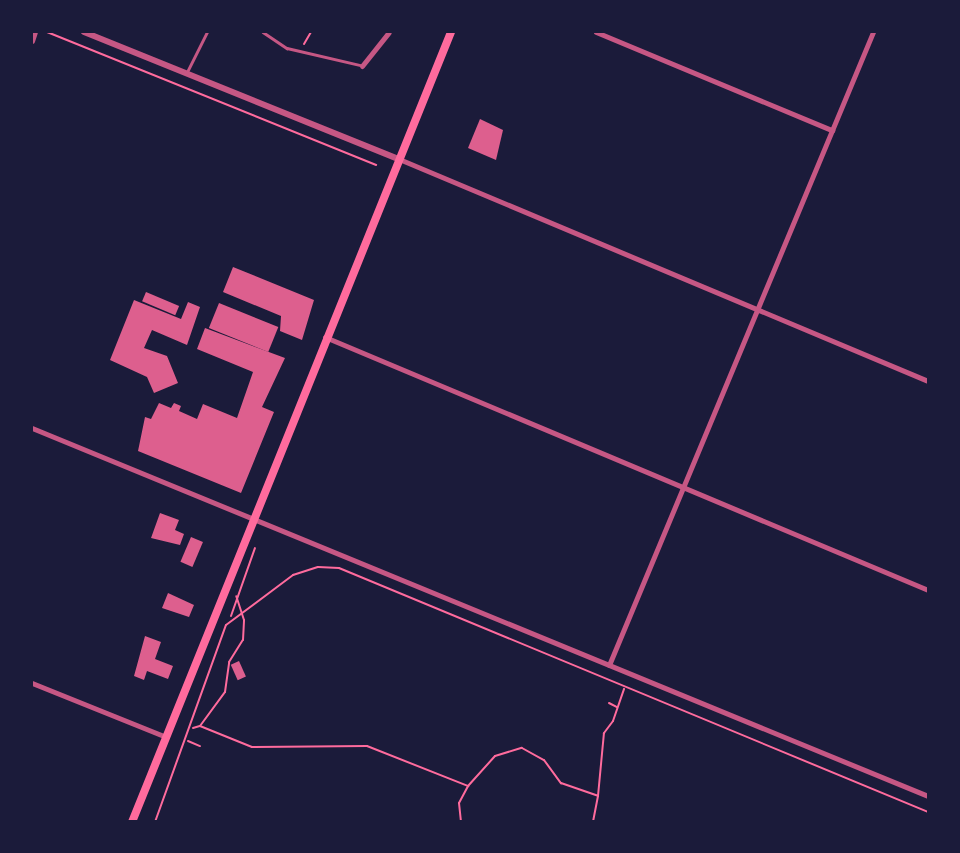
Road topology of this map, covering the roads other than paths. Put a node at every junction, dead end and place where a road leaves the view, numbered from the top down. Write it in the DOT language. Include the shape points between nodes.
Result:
graph roads {
  1 [pos="35,32"];
  2 [pos="84,32"];
  3 [pos="207,32"];
  4 [pos="263,32"];
  5 [pos="389,32"];
  6 [pos="452,32"];
  7 [pos="596,32"];
  8 [pos="873,32"];
  9 [pos="32,41"];
  10 [pos="362,66"];
  11 [pos="187,72"];
  12 [pos="832,130"];
  13 [pos="399,159"];
  14 [pos="758,310"];
  15 [pos="325,337"];
  16 [pos="929,381"];
  17 [pos="32,428"];
  18 [pos="684,489"];
  19 [pos="251,517"];
  20 [pos="929,590"];
  21 [pos="609,665"];
  22 [pos="32,683"];
  23 [pos="164,736"];
  24 [pos="929,796"];
  25 [pos="132,821"];
  1 -- 9 [label="street"];
  2 -- 11 [label="street"];
  3 -- 11 [label="lane"];
  4 -- 10 [label="lane" via="300,51"];
  5 -- 10 [label="street"];
  6 -- 13 [label="main road"];
  7 -- 12 [label="street"];
  8 -- 12 [label="street"];
  11 -- 13 [label="street"];
  12 -- 14 [label="street"];
  13 -- 14 [label="street"];
  13 -- 15 [label="main road"];
  14 -- 16 [label="street"];
  14 -- 18 [label="street"];
  15 -- 18 [label="street"];
  15 -- 19 [label="main road"];
  17 -- 19 [label="street"];
  18 -- 20 [label="street"];
  18 -- 21 [label="street"];
  19 -- 21 [label="street"];
  19 -- 23 [label="main road"];
  21 -- 24 [label="street"];
  22 -- 23 [label="street"];
  23 -- 25 [label="main road"];
}
